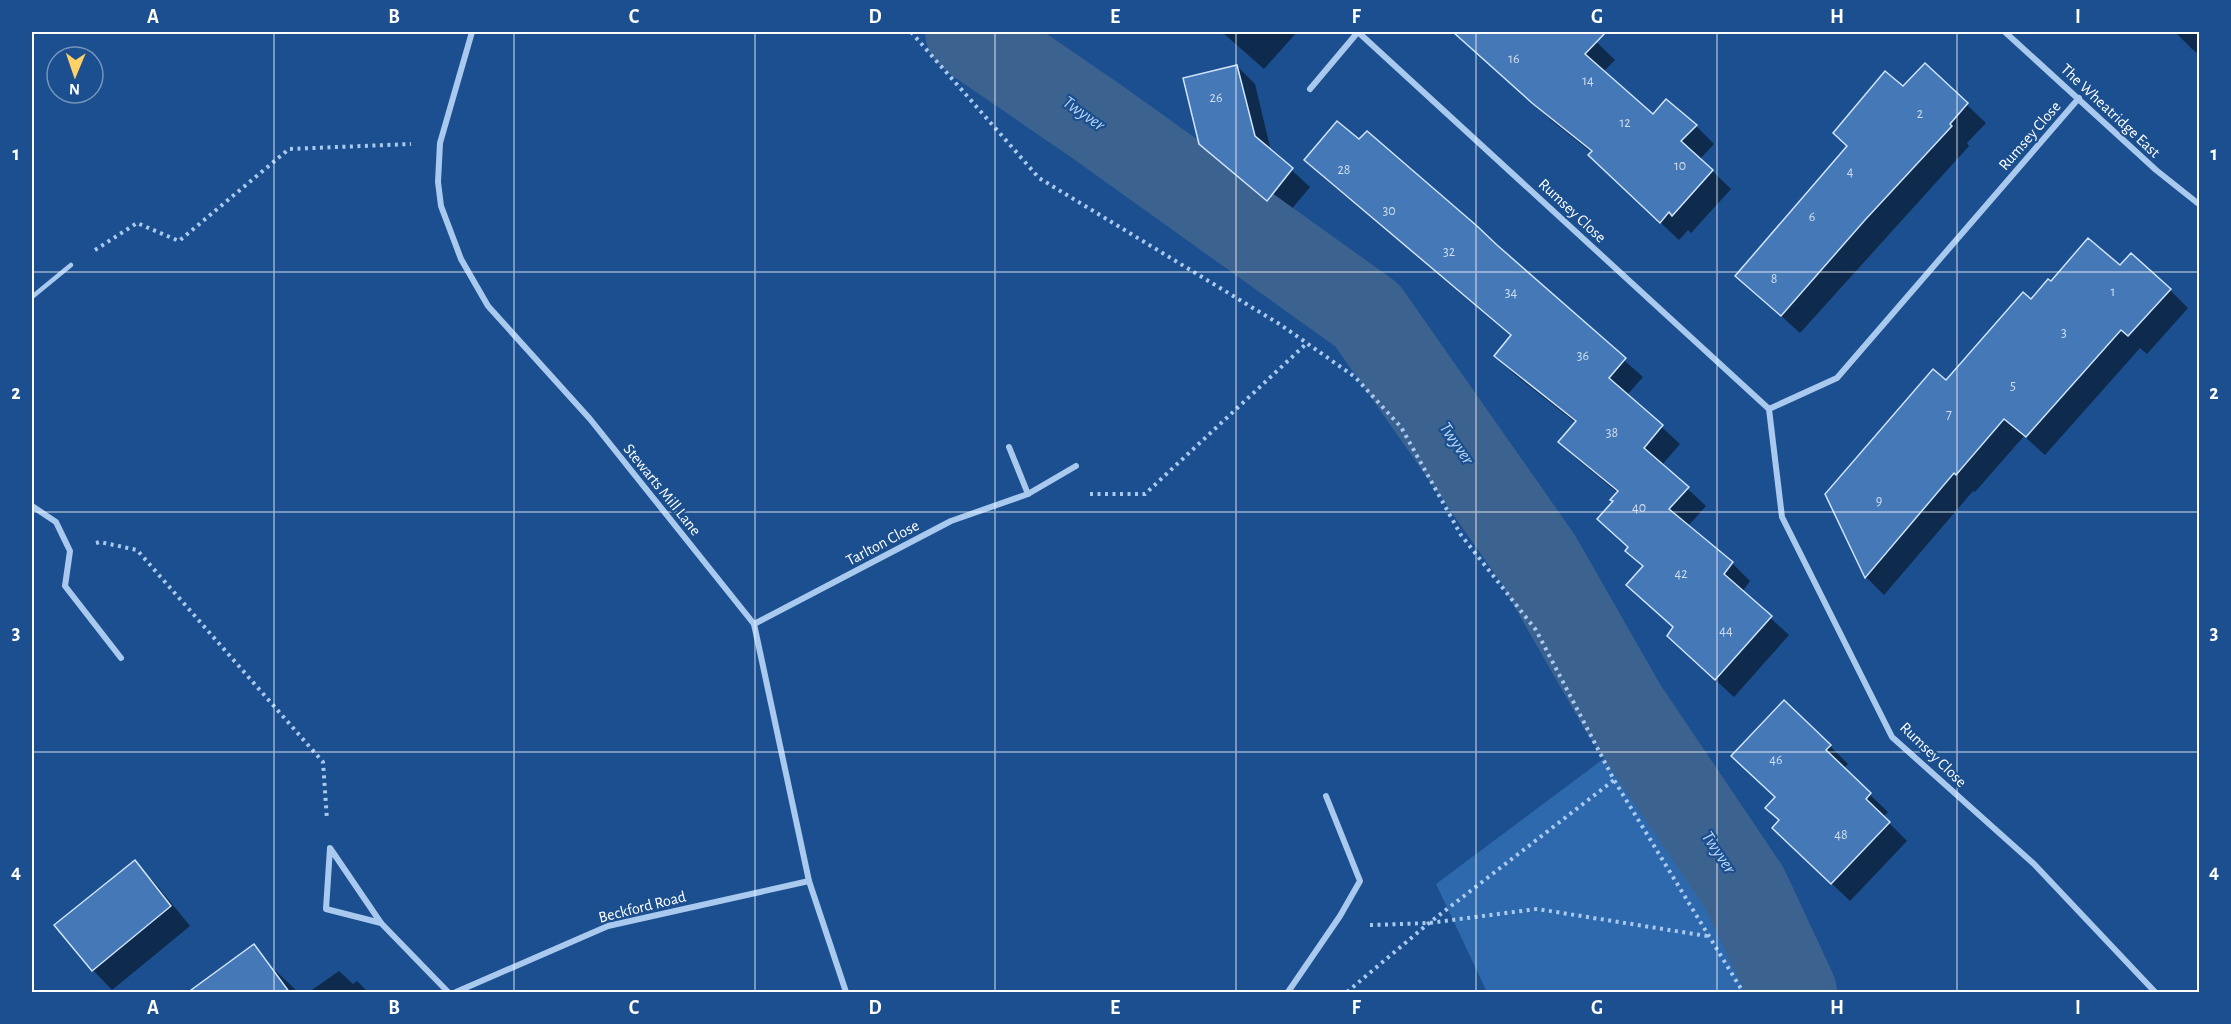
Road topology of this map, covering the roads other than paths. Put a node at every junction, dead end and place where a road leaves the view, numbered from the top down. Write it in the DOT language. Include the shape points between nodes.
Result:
graph roads {
  1 [pos="472,32"];
  2 [pos="1358,32"];
  3 [pos="2005,32"];
  4 [pos="1310,88"];
  5 [pos="2079,98"];
  6 [pos="2199,205"];
  7 [pos="71,265"];
  8 [pos="32,297"];
  9 [pos="1769,409"];
  10 [pos="1009,447"];
  11 [pos="1076,466"];
  12 [pos="1028,494"];
  13 [pos="32,506"];
  14 [pos="754,624"];
  15 [pos="121,658"];
  16 [pos="1326,796"];
  17 [pos="809,881"];
  18 [pos="381,923"];
  19 [pos="448,993"];
  20 [pos="456,993"];
  21 [pos="846,993"];
  22 [pos="1288,993"];
  23 [pos="2155,993"];
  1 -- 14 [label="street, Stewarts Mill Lane" via="440,143 441,206 460,259 488,306 590,419"];
  2 -- 4 [label="street"];
  2 -- 9 [label="street, Rumsey Close"];
  3 -- 5 [label="street, The Wheatridge East"];
  5 -- 6 [label="street, The Wheatridge East"];
  5 -- 9 [label="street, Rumsey Close" via="1837,378"];
  7 -- 8 [label="lane"];
  9 -- 23 [label="street, Rumsey Close" via="1782,517 1892,737 2034,864"];
  10 -- 12 [label="street"];
  11 -- 12 [label="street, Tarlton Close"];
  12 -- 14 [label="street, Tarlton Close" via="951,521"];
  13 -- 15 [label="street" via="56,522 70,551 65,586"];
  14 -- 17 [label="street, Stewarts Mill Lane"];
  16 -- 22 [label="street" via="1360,881"];
  17 -- 20 [label="street, Beckford Road" via="608,926"];
  17 -- 21 [label="street, Stewarts Mill Lane"];
  18 -- 18 [label="street" via="330,848 326,909"];
  18 -- 19 [label="street"];
}
